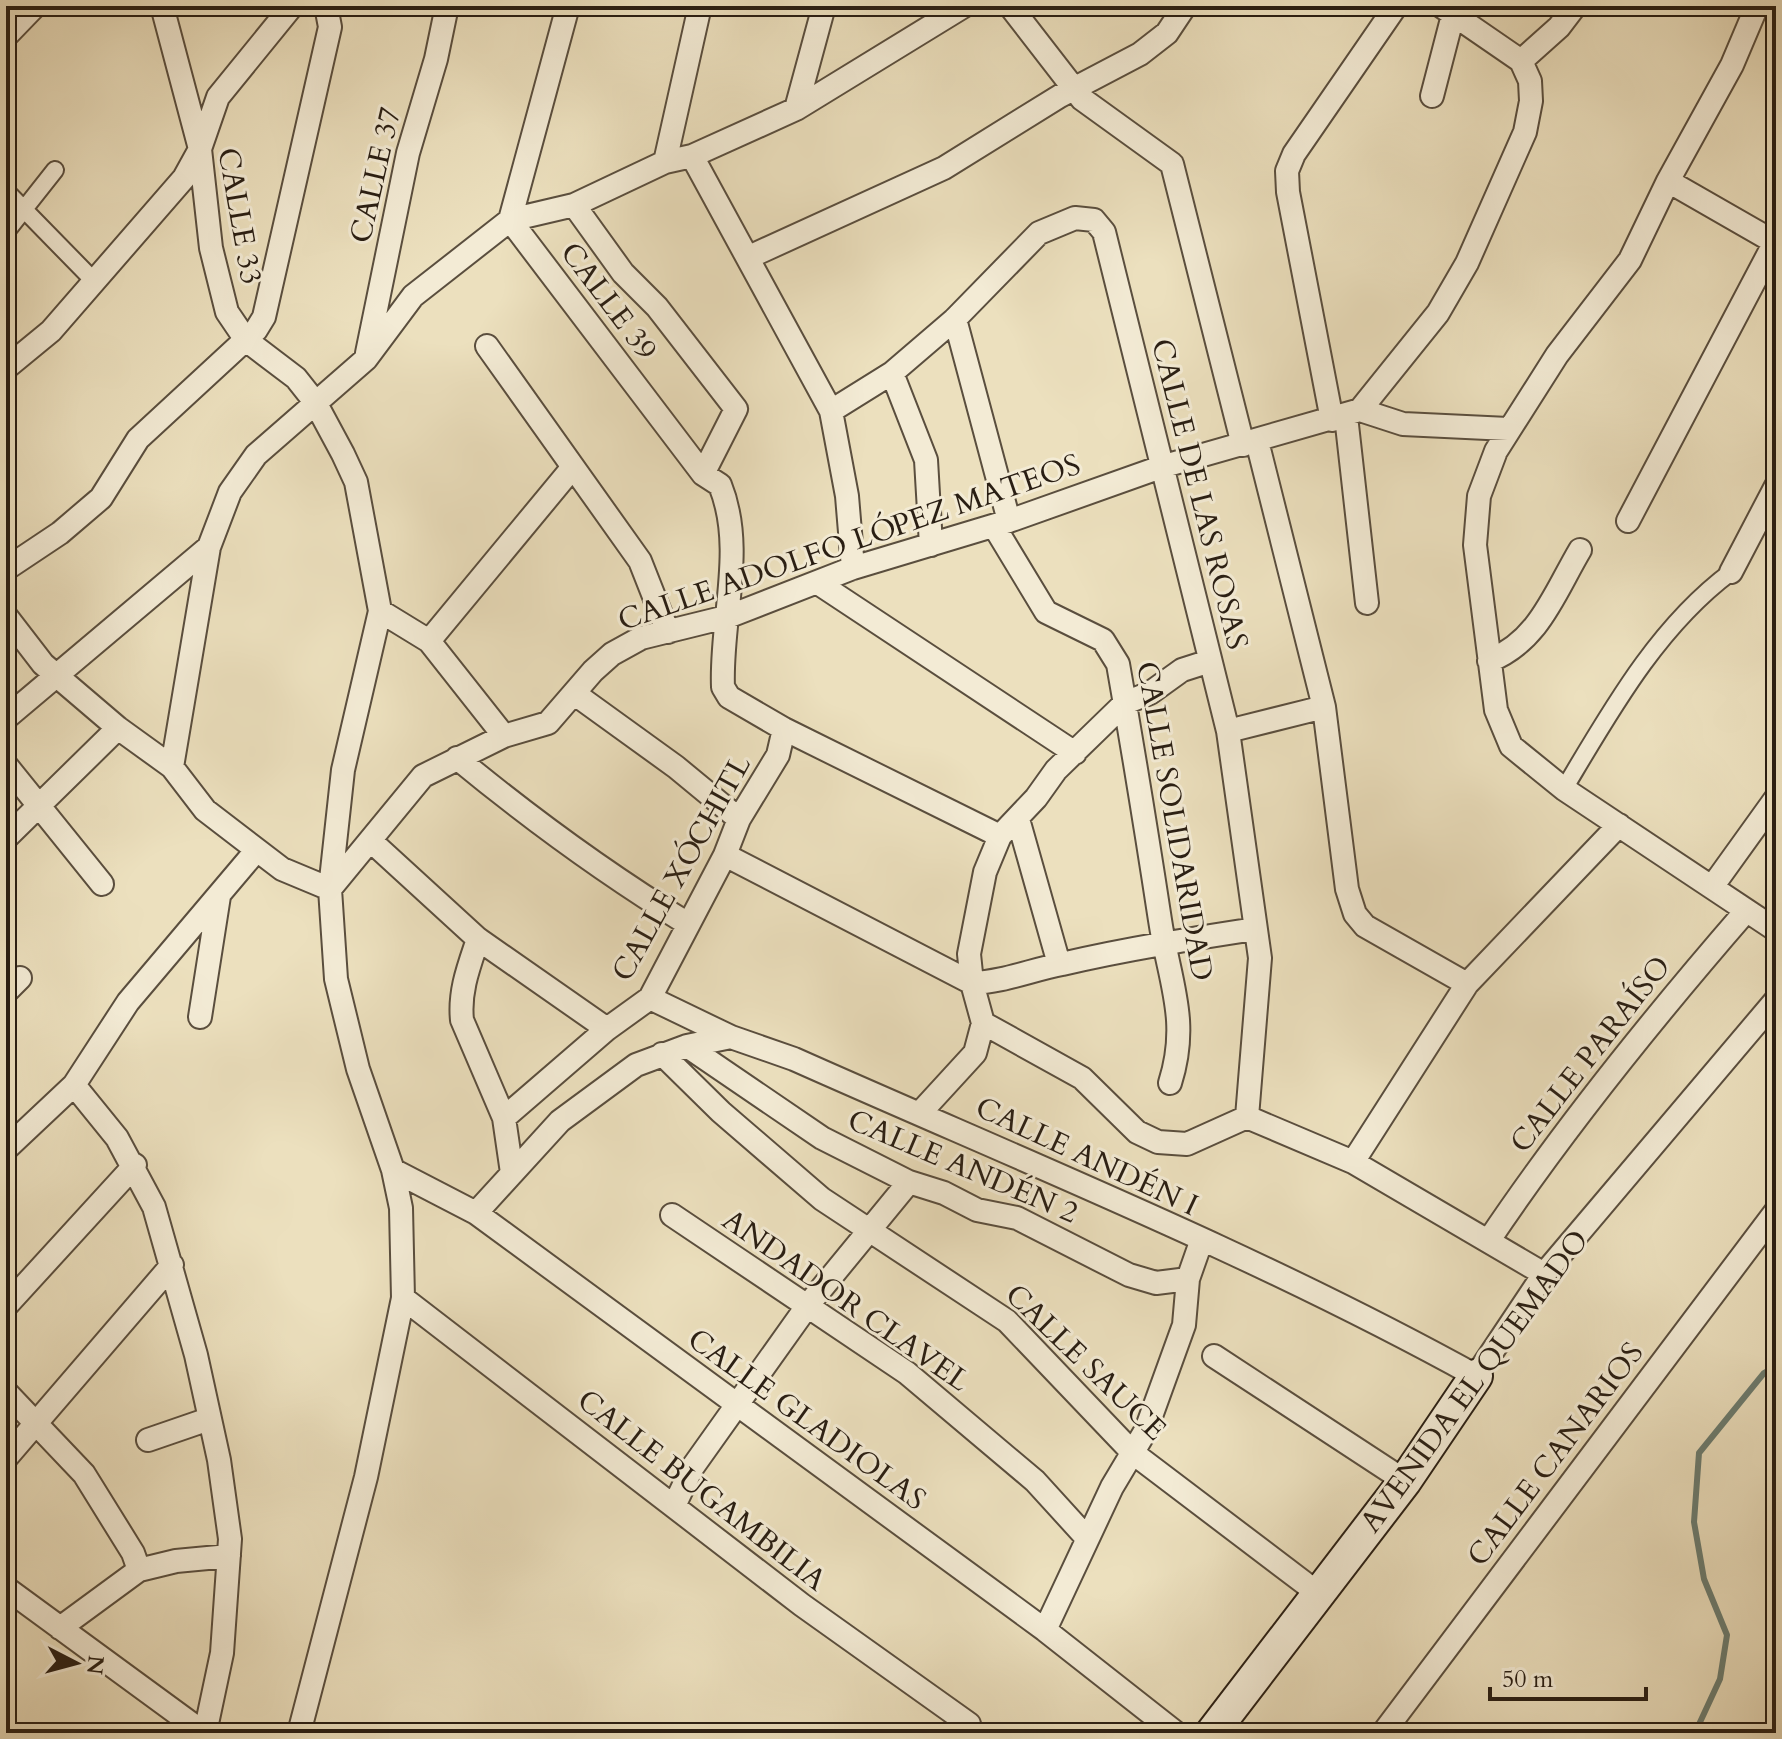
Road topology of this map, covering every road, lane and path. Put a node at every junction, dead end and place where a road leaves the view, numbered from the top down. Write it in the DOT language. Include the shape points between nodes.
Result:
graph roads {
  1 [pos="35,6"];
  2 [pos="162,6"];
  3 [pos="292,6"];
  4 [pos="326,6"];
  5 [pos="447,6"];
  6 [pos="568,6"];
  7 [pos="700,6"];
  8 [pos="824,6"];
  9 [pos="964,6"];
  10 [pos="1010,6"];
  11 [pos="1185,6"];
  12 [pos="1396,6"];
  13 [pos="1575,6"];
  14 [pos="1757,6"];
  15 [pos="1447,10"];
  16 [pos="7,32"];
  17 [pos="1521,61"];
  18 [pos="1076,90"];
  19 [pos="1432,96"];
  20 [pos="796,109"];
  21 [pos="200,149"];
  22 [pos="692,156"];
  23 [pos="665,162"];
  24 [pos="55,170"];
  25 [pos="1668,181"];
  26 [pos="6,191"];
  27 [pos="574,205"];
  28 [pos="24,210"];
  29 [pos="510,220"];
  30 [pos="6,232"];
  31 [pos="1776,242"];
  32 [pos="749,257"];
  33 [pos="94,281"];
  34 [pos="955,319"];
  35 [pos="246,340"];
  36 [pos="487,346"];
  37 [pos="366,359"];
  38 [pos="6,368"];
  39 [pos="892,373"];
  40 [pos="315,402"];
  41 [pos="831,411"];
  42 [pos="1346,415"];
  43 [pos="1508,429"];
  44 [pos="1250,443"];
  45 [pos="573,467"];
  46 [pos="1161,467"];
  47 [pos="703,474"];
  48 [pos="1776,486"];
  49 [pos="1628,521"];
  50 [pos="1002,524"];
  51 [pos="931,545"];
  52 [pos="209,547"];
  53 [pos="1580,550"];
  54 [pos="853,568"];
  55 [pos="6,569"];
  56 [pos="1731,572"];
  57 [pos="818,583"];
  58 [pos="1367,603"];
  59 [pos="380,611"];
  60 [pos="6,616"];
  61 [pos="730,616"];
  62 [pos="668,632"];
  63 [pos="429,641"];
  64 [pos="1210,661"];
  65 [pos="1489,661"];
  66 [pos="59,677"];
  67 [pos="575,694"];
  68 [pos="1125,703"];
  69 [pos="1324,707"];
  70 [pos="6,718"];
  71 [pos="118,728"];
  72 [pos="784,729"];
  73 [pos="1228,731"];
  74 [pos="504,736"];
  75 [pos="1075,753"];
  76 [pos="457,758"];
  77 [pos="6,765"];
  78 [pos="172,767"];
  79 [pos="1564,789"];
  80 [pos="1776,798"];
  81 [pos="38,803"];
  82 [pos="739,819"];
  83 [pos="1018,819"];
  84 [pos="1619,825"];
  85 [pos="1000,836"];
  86 [pos="6,838"];
  87 [pos="372,842"];
  88 [pos="255,852"];
  89 [pos="725,855"];
  90 [pos="102,884"];
  91 [pos="1712,887"];
  92 [pos="330,889"];
  93 [pos="219,894"];
  94 [pos="1746,911"];
  95 [pos="688,924"];
  96 [pos="1255,929"];
  97 [pos="1776,930"];
  98 [pos="478,939"];
  99 [pos="1163,943"];
  100 [pos="1059,964"];
  101 [pos="972,983"];
  102 [pos="1467,984"];
  103 [pos="650,998"];
  104 [pos="1776,1000"];
  105 [pos="200,1017"];
  106 [pos="983,1023"];
  107 [pos="607,1029"];
  108 [pos="731,1037"];
  109 [pos="687,1046"];
  110 [pos="662,1054"];
  111 [pos="1170,1083"];
  112 [pos="74,1085"];
  113 [pos="920,1113"];
  114 [pos="1247,1117"];
  115 [pos="504,1118"];
  116 [pos="6,1149"];
  117 [pos="1353,1162"];
  118 [pos="135,1165"];
  119 [pos="393,1170"];
  120 [pos="512,1173"];
  121 [pos="909,1182"];
  122 [pos="1776,1211"];
  123 [pos="476,1213"];
  124 [pos="672,1215"];
  125 [pos="868,1232"];
  126 [pos="1489,1240"];
  127 [pos="1201,1242"];
  128 [pos="172,1265"];
  129 [pos="1544,1274"];
  130 [pos="1188,1279"];
  131 [pos="403,1298"];
  132 [pos="808,1305"];
  133 [pos="6,1306"];
  134 [pos="1214,1356"];
  135 [pos="1476,1376"];
  136 [pos="6,1392"];
  137 [pos="737,1406"];
  138 [pos="209,1419"];
  139 [pos="34,1425"];
  140 [pos="148,1440"];
  141 [pos="1133,1453"];
  142 [pos="6,1458"];
  143 [pos="1405,1481"];
  144 [pos="674,1506"];
  145 [pos="1086,1537"];
  146 [pos="229,1556"];
  147 [pos="139,1570"];
  148 [pos="6,1588"];
  149 [pos="1319,1594"];
  150 [pos="60,1628"];
  151 [pos="1045,1630"];
  152 [pos="969,1724"];
  153 [pos="204,1733"];
  154 [pos="299,1733"];
  155 [pos="1176,1733"];
  156 [pos="1212,1733"];
  157 [pos="1383,1733"];
  1 -- 16 [label="street"];
  2 -- 21 [label="street, CALLE 33"];
  3 -- 21 [label="street" via="218,97"];
  4 -- 35 [label="street" via="330,27 297,184 264,317"];
  5 -- 37 [label="street, CALLE 37" via="408,153"];
  6 -- 29 [label="street"];
  7 -- 23 [label="street"];
  8 -- 20 [label="street"];
  9 -- 20 [label="street"];
  10 -- 18 [label="street"];
  11 -- 18 [label="street" via="1158,40"];
  12 -- 42 [label="street" via="1287,171"];
  13 -- 17 [label="street"];
  14 -- 25 [label="street" via="1732,65"];
  15 -- 17 [label="street"];
  15 -- 19 [label="street"];
  17 -- 42 [label="street" via="1530,81 1525,132 1467,263 1438,313"];
  18 -- 32 [label="street" via="944,168"];
  18 -- 44 [label="street" via="1172,164"];
  20 -- 22 [label="street"];
  21 -- 33 [label="street" via="184,178"];
  21 -- 35 [label="street, CALLE 33" via="218,284 227,312"];
  22 -- 23 [label="street"];
  22 -- 32 [label="street"];
  23 -- 27 [label="street"];
  24 -- 28 [label="street"];
  25 -- 31 [label="street"];
  25 -- 43 [label="street" via="1630,260"];
  26 -- 28 [label="street"];
  27 -- 29 [label="street"];
  27 -- 47 [label="street" via="737,413"];
  28 -- 30 [label="street"];
  28 -- 33 [label="street"];
  29 -- 37 [label="street" via="413,296"];
  29 -- 47 [label="street, CALLE 39"];
  31 -- 49 [label="street"];
  32 -- 41 [label="street"];
  33 -- 38 [label="street" via="51,331"];
  34 -- 39 [label="street, CALLE DE LAS ROSAS"];
  34 -- 46 [label="street, CALLE DE LAS ROSAS" via="1039,233 1075,218 1094,220 1104,232"];
  34 -- 50 [label="street, CALLE SOLIDARIDAD"];
  35 -- 40 [label="street, CALLE 33" via="296,378"];
  35 -- 55 [label="street" via="138,439 101,498"];
  36 -- 45 [label="street"];
  37 -- 40 [label="street"];
  39 -- 41 [label="street, CALLE DE LAS ROSAS"];
  39 -- 51 [label="street" via="926,460"];
  40 -- 52 [label="street" via="256,455 230,492"];
  40 -- 59 [label="street, CALLE 33" via="356,482"];
  41 -- 54 [label="street" via="847,496"];
  42 -- 43 [label="street" via="1403,424"];
  42 -- 44 [label="street, CALLE ADOLFO LÓPEZ MATEOS"];
  42 -- 58 [label="street"];
  43 -- 65 [label="street" via="1479,496 1476,532 1476,576"];
  44 -- 46 [label="street, CALLE ADOLFO LÓPEZ MATEOS"];
  44 -- 69 [label="street"];
  45 -- 62 [label="street" via="640,561"];
  45 -- 63 [label="street"];
  46 -- 50 [label="street, CALLE ADOLFO LÓPEZ MATEOS"];
  46 -- 64 [label="street, CALLE DE LAS ROSAS"];
  47 -- 61 [label="street, CALLE 39" via="720,485 727,503"];
  48 -- 56 [label="street"];
  50 -- 51 [label="street, CALLE ADOLFO LÓPEZ MATEOS"];
  50 -- 68 [label="street, CALLE SOLIDARIDAD" via="1024,581 1046,612 1090,632 1114,653"];
  51 -- 54 [label="street, CALLE ADOLFO LÓPEZ MATEOS"];
  52 -- 66 [label="street"];
  52 -- 78 [label="street"];
  53 -- 65 [label="street" via="1528,638"];
  54 -- 57 [label="street, CALLE ADOLFO LÓPEZ MATEOS"];
  56 -- 79 [label="street" via="1650,654"];
  57 -- 61 [label="street, CALLE ADOLFO LÓPEZ MATEOS"];
  57 -- 75 [label="street"];
  59 -- 63 [label="street"];
  59 -- 92 [label="street" via="343,770"];
  60 -- 66 [label="street" via="25,646"];
  61 -- 62 [label="street, CALLE ADOLFO LÓPEZ MATEOS"];
  61 -- 72 [label="street, CALLE 39" via="723,687 729,697"];
  62 -- 67 [label="street, CALLE ADOLFO LÓPEZ MATEOS" via="641,638 612,654"];
  63 -- 74 [label="street"];
  64 -- 68 [label="street" via="1182,670"];
  64 -- 73 [label="street, CALLE DE LAS ROSAS"];
  65 -- 79 [label="street" via="1496,710 1511,746"];
  66 -- 70 [label="street"];
  66 -- 71 [label="street"];
  67 -- 74 [label="street, CALLE ADOLFO LÓPEZ MATEOS" via="548,723"];
  67 -- 82 [label="street"];
  68 -- 75 [label="street"];
  68 -- 99 [label="street, CALLE SOLIDARIDAD"];
  69 -- 73 [label="street"];
  69 -- 102 [label="street" via="1347,889 1355,914 1365,926"];
  71 -- 78 [label="street"];
  71 -- 81 [label="street"];
  72 -- 82 [label="street, CALLE XÓCHITL" via="778,755"];
  72 -- 85 [label="street"];
  73 -- 96 [label="street, CALLE DE LAS ROSAS"];
  74 -- 76 [label="street, CALLE ADOLFO LÓPEZ MATEOS"];
  75 -- 83 [label="street"];
  76 -- 87 [label="street, CALLE ADOLFO LÓPEZ MATEOS" via="423,776"];
  76 -- 95 [label="street" via="558,839"];
  77 -- 81 [label="street"];
  78 -- 88 [label="street" via="205,810"];
  79 -- 84 [label="street"];
  80 -- 91 [label="street"];
  81 -- 86 [label="street"];
  81 -- 90 [label="street"];
  82 -- 89 [label="street, CALLE XÓCHITL"];
  83 -- 85 [label="street"];
  83 -- 100 [label="street"];
  84 -- 91 [label="street"];
  84 -- 102 [label="street"];
  85 -- 101 [label="street" via="974,915"];
  87 -- 92 [label="street, CALLE ADOLFO LÓPEZ MATEOS"];
  87 -- 98 [label="street"];
  88 -- 92 [label="street"];
  88 -- 93 [label="street"];
  89 -- 95 [label="street, CALLE XÓCHITL"];
  89 -- 101 [label="street"];
  91 -- 94 [label="street"];
  92 -- 119 [label="street" via="336,979 358,1069"];
  93 -- 105 [label="street"];
  93 -- 112 [label="street" via="128,1002"];
  94 -- 97 [label="street"];
  94 -- 126 [label="street, CALLE PARAÍSO" via="1575,1118"];
  95 -- 103 [label="street, CALLE XÓCHITL"];
  96 -- 99 [label="street"];
  96 -- 114 [label="street, CALLE DE LAS ROSAS" via="1260,958"];
  98 -- 107 [label="street"];
  98 -- 115 [label="street" via="464,979 462,1020"];
  99 -- 100 [label="street"];
  99 -- 111 [label="street, CALLE SOLIDARIDAD" via="1177,993 1179,1036"];
  100 -- 101 [label="street"];
  101 -- 106 [label="street"];
  102 -- 117 [label="street"];
  103 -- 107 [label="street, CALLE XÓCHITL"];
  103 -- 108 [label="street, CALLE ANDÉN I"];
  104 -- 129 [label="street, AVENIDA EL QUEMADO"];
  106 -- 113 [label="street" via="975,1053"];
  106 -- 114 [label="street" via="1082,1078 1137,1132 1158,1142 1187,1144"];
  107 -- 115 [label="street, CALLE XÓCHITL"];
  108 -- 109 [label="street"];
  108 -- 113 [label="street, CALLE ANDÉN I"];
  109 -- 110 [label="street"];
  109 -- 121 [label="street, CALLE ANDÉN 2" via="822,1138"];
  110 -- 120 [label="street" via="636,1065 560,1121"];
  110 -- 125 [label="street, CALLE SAUCE" via="822,1199"];
  112 -- 116 [label="street"];
  112 -- 118 [label="street"];
  113 -- 127 [label="street, CALLE ANDÉN I"];
  114 -- 117 [label="street"];
  115 -- 120 [label="street"];
  117 -- 126 [label="street"];
  118 -- 128 [label="street"];
  118 -- 133 [label="street"];
  119 -- 123 [label="street, CALLE GLADIOLAS"];
  119 -- 131 [label="street" via="401,1208"];
  120 -- 123 [label="street"];
  121 -- 125 [label="street"];
  121 -- 130 [label="street, CALLE ANDÉN 2" via="977,1210 1017,1218 1129,1275 1156,1283"];
  122 -- 157 [label="street, CALLE CANARIOS"];
  123 -- 137 [label="street, CALLE GLADIOLAS"];
  124 -- 132 [label="street, ANDADOR CLAVEL"];
  125 -- 132 [label="street"];
  125 -- 141 [label="street, CALLE SAUCE" via="1007,1321"];
  126 -- 129 [label="street"];
  127 -- 130 [label="street"];
  127 -- 135 [label="street, CALLE ANDÉN I" via="1378,1322"];
  128 -- 138 [label="street"];
  128 -- 139 [label="street"];
  129 -- 135 [label="street, AVENIDA EL QUEMADO"];
  130 -- 141 [label="street" via="1184,1325"];
  131 -- 144 [label="street, CALLE BUGAMBILIA"];
  131 -- 154 [label="street" via="366,1477"];
  132 -- 137 [label="street"];
  132 -- 145 [label="street, ANDADOR CLAVEL" via="907,1373 1035,1481"];
  134 -- 143 [label="street"];
  135 -- 143 [label="main road, AVENIDA EL QUEMADO"];
  136 -- 139 [label="street"];
  137 -- 144 [label="street" via="682,1484"];
  137 -- 151 [label="street, CALLE GLADIOLAS"];
  138 -- 140 [label="street"];
  138 -- 146 [label="street" via="221,1473"];
  139 -- 142 [label="street"];
  139 -- 147 [label="street" via="84,1474"];
  141 -- 145 [label="street"];
  141 -- 149 [label="street, CALLE SAUCE"];
  143 -- 149 [label="main road, AVENIDA EL QUEMADO"];
  144 -- 152 [label="street, CALLE BUGAMBILIA"];
  145 -- 151 [label="street"];
  146 -- 147 [label="street"];
  146 -- 153 [label="street" via="222,1653"];
  147 -- 150 [label="street"];
  148 -- 150 [label="street"];
  149 -- 156 [label="main road, AVENIDA EL QUEMADO"];
  150 -- 153 [label="street"];
  151 -- 155 [label="street, CALLE GLADIOLAS"];
}
